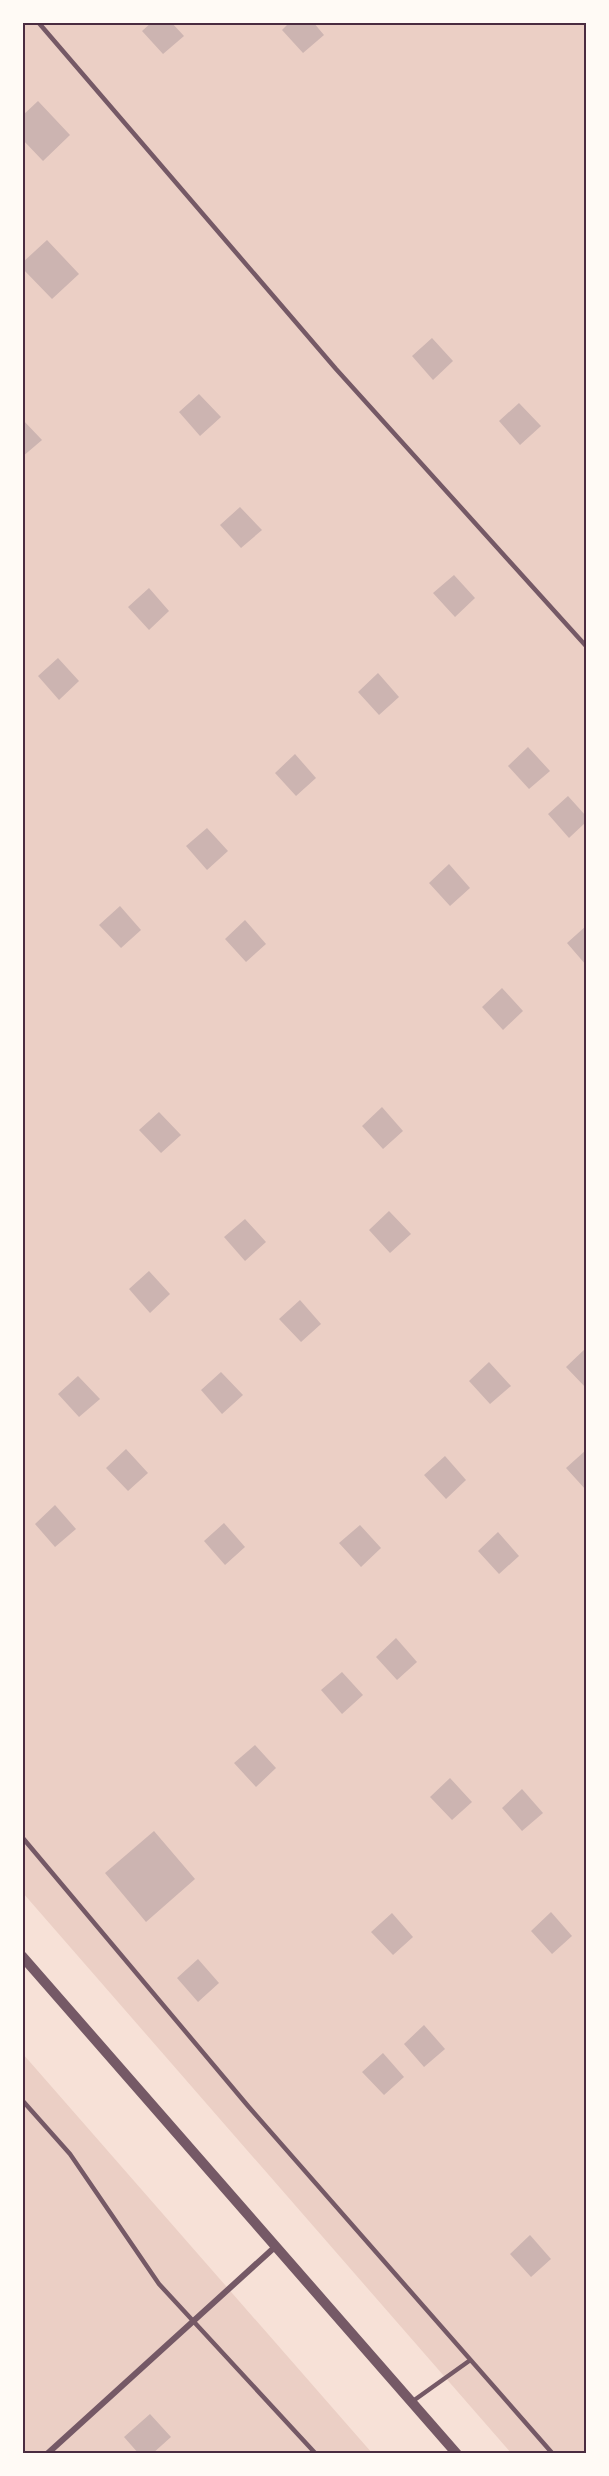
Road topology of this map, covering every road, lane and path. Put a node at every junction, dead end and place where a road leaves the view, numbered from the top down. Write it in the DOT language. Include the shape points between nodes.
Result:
graph roads {
  1 [pos="38,22"];
  2 [pos="586,646"];
  3 [pos="22,1837"];
  4 [pos="22,1956"];
  5 [pos="22,2100"];
  6 [pos="276,2246"];
  7 [pos="194,2323"];
  8 [pos="469,2361"];
  9 [pos="411,2402"];
  10 [pos="47,2454"];
  11 [pos="316,2454"];
  12 [pos="457,2454"];
  13 [pos="553,2454"];
  1 -- 2 [label="lane" via="336,369"];
  3 -- 8 [label="lane"];
  4 -- 6 [label="street"];
  5 -- 7 [label="lane" via="70,2154 159,2284"];
  6 -- 7 [label="street"];
  6 -- 9 [label="street"];
  7 -- 10 [label="street"];
  7 -- 11 [label="lane"];
  8 -- 9 [label="lane"];
  8 -- 13 [label="lane"];
  9 -- 12 [label="street"];
}
